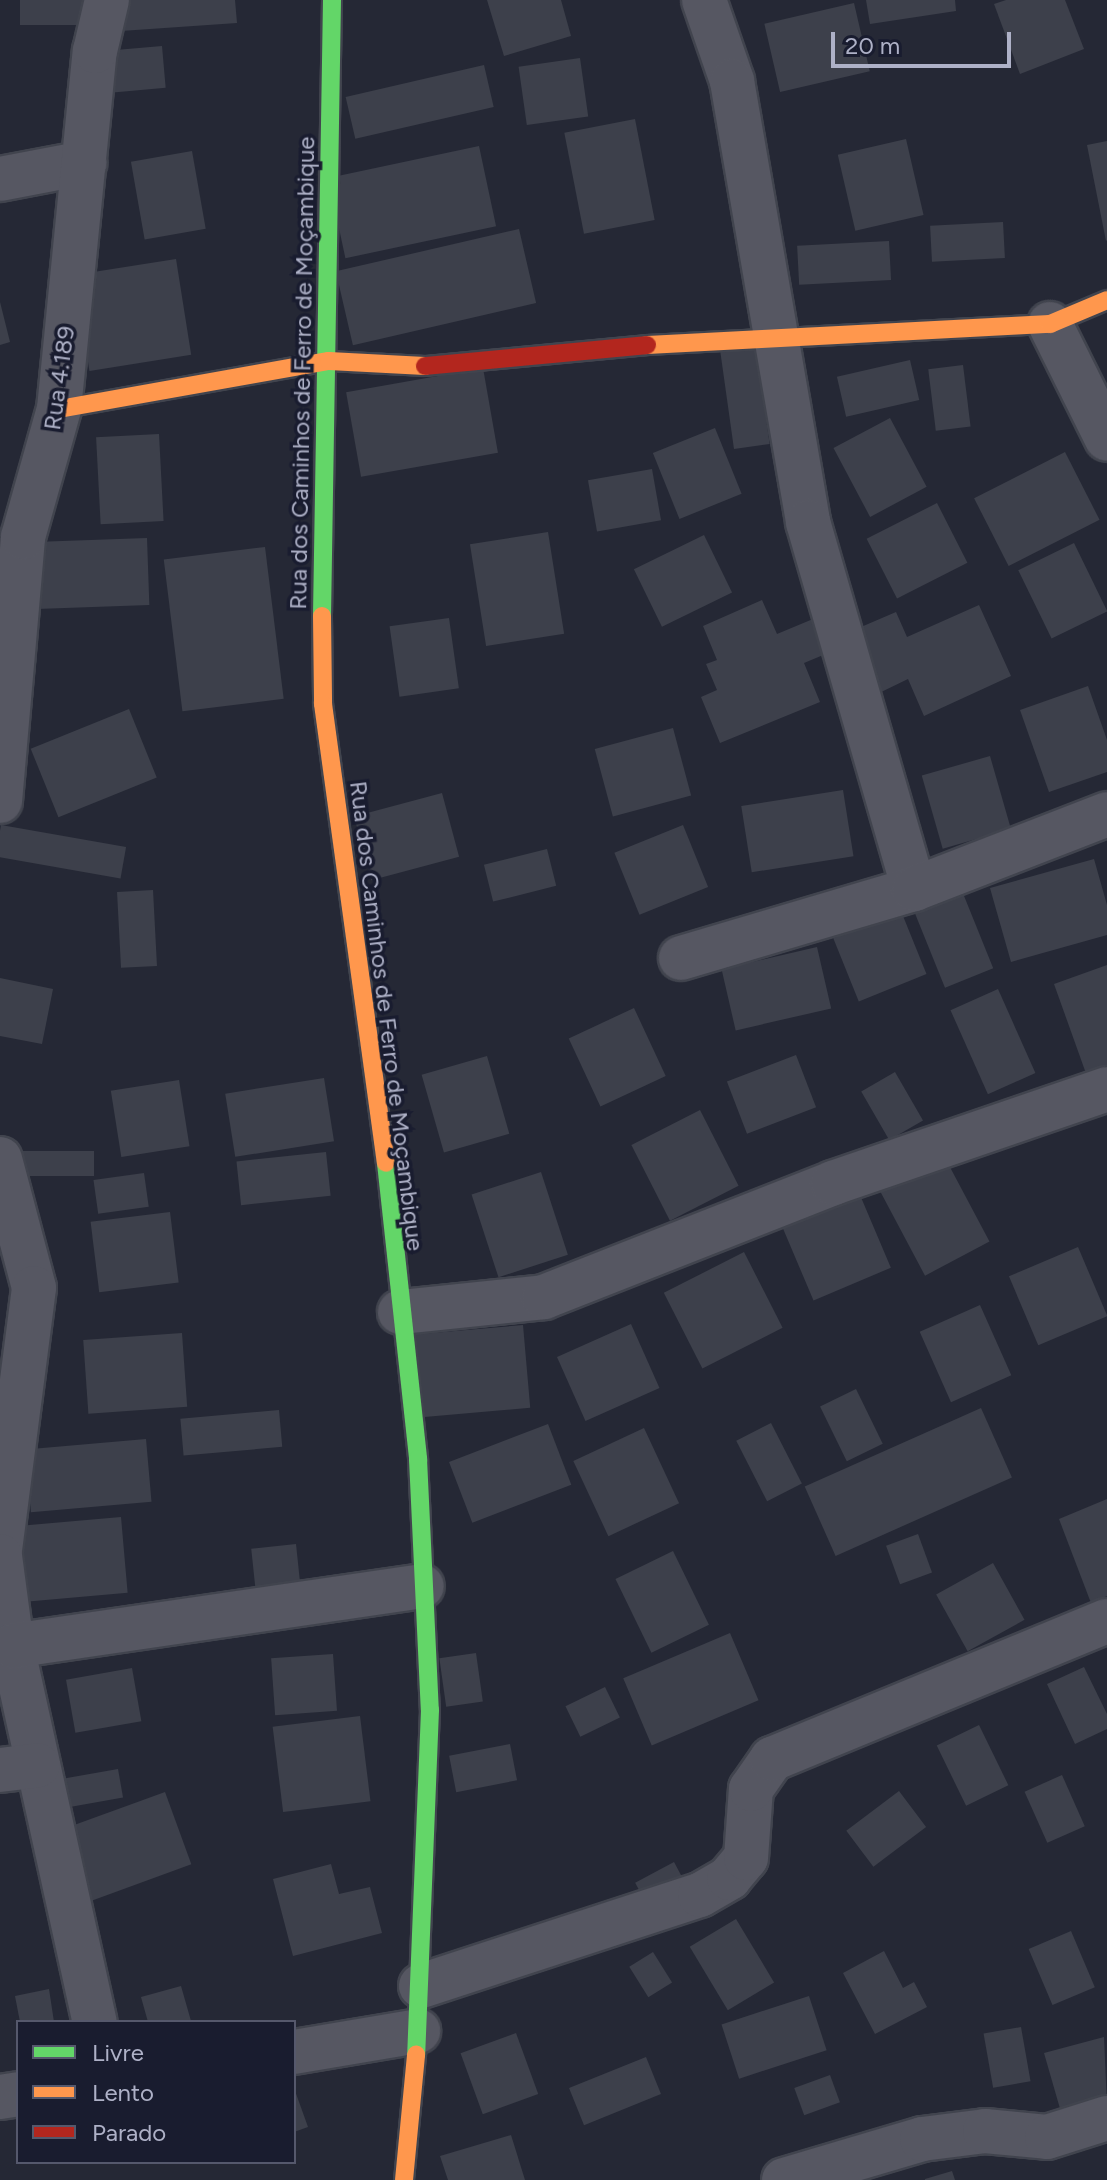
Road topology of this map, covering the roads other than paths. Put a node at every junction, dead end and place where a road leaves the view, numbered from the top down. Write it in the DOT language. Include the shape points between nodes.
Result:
graph roads {
  1 [pos="107,0"];
  2 [pos="332,0"];
  3 [pos="704,0"];
  4 [pos="84,163"];
  5 [pos="0,179"];
  6 [pos="1107,300"];
  7 [pos="1050,324"];
  8 [pos="773,341"];
  9 [pos="329,361"];
  10 [pos="59,409"];
  11 [pos="1107,439"];
  12 [pos="2,774"];
  13 [pos="1107,814"];
  14 [pos="914,889"];
  15 [pos="681,958"];
  16 [pos="1107,1089"];
  17 [pos="0,1159"];
  18 [pos="400,1312"];
  19 [pos="0,1554"];
  20 [pos="422,1586"];
  21 [pos="1107,1621"];
  22 [pos="12,1646"];
  23 [pos="19,1768"];
  24 [pos="421,1986"];
  25 [pos="94,2020"];
  26 [pos="418,2031"];
  27 [pos="296,2052"];
  28 [pos="1107,2118"];
  29 [pos="404,2180"];
  30 [pos="784,2180"];
  1 -- 4 [label="street, Rua 4.189"];
  2 -- 9 [label="street, Rua dos Caminhos de Ferro de Moçambique" via="324,209"];
  3 -- 8 [label="street" via="732,81"];
  4 -- 5 [label="street"];
  4 -- 10 [label="street, Rua 4.189"];
  6 -- 7 [label="street"];
  7 -- 8 [label="street"];
  7 -- 11 [label="street"];
  8 -- 9 [label="street" via="619,347 410,367"];
  8 -- 14 [label="street" via="808,522"];
  9 -- 10 [label="street" via="212,377"];
  9 -- 18 [label="street, Rua dos Caminhos de Ferro de Moçambique" via="321,537 323,704 380,1108"];
  10 -- 12 [label="street, Rua 4.189" via="23,537"];
  13 -- 14 [label="street"];
  14 -- 15 [label="street"];
  16 -- 18 [label="street" via="833,1183 544,1297"];
  17 -- 19 [label="street" via="34,1288"];
  18 -- 20 [label="street, Rua dos Caminhos de Ferro de Moçambique" via="418,1459"];
  19 -- 22 [label="street"];
  20 -- 22 [label="street"];
  20 -- 24 [label="street, Rua dos Caminhos de Ferro de Moçambique" via="430,1710"];
  21 -- 24 [label="street" via="772,1759 751,1789 746,1858 729,1878 700,1895"];
  22 -- 23 [label="street"];
  23 -- 25 [label="street"];
  24 -- 26 [label="street, Rua dos Caminhos de Ferro de Moçambique"];
  26 -- 27 [label="street"];
  26 -- 29 [label="street, Rua dos Caminhos de Ferro de Moçambique"];
  28 -- 30 [label="street" via="1047,2137 985,2131 922,2139"];
}
